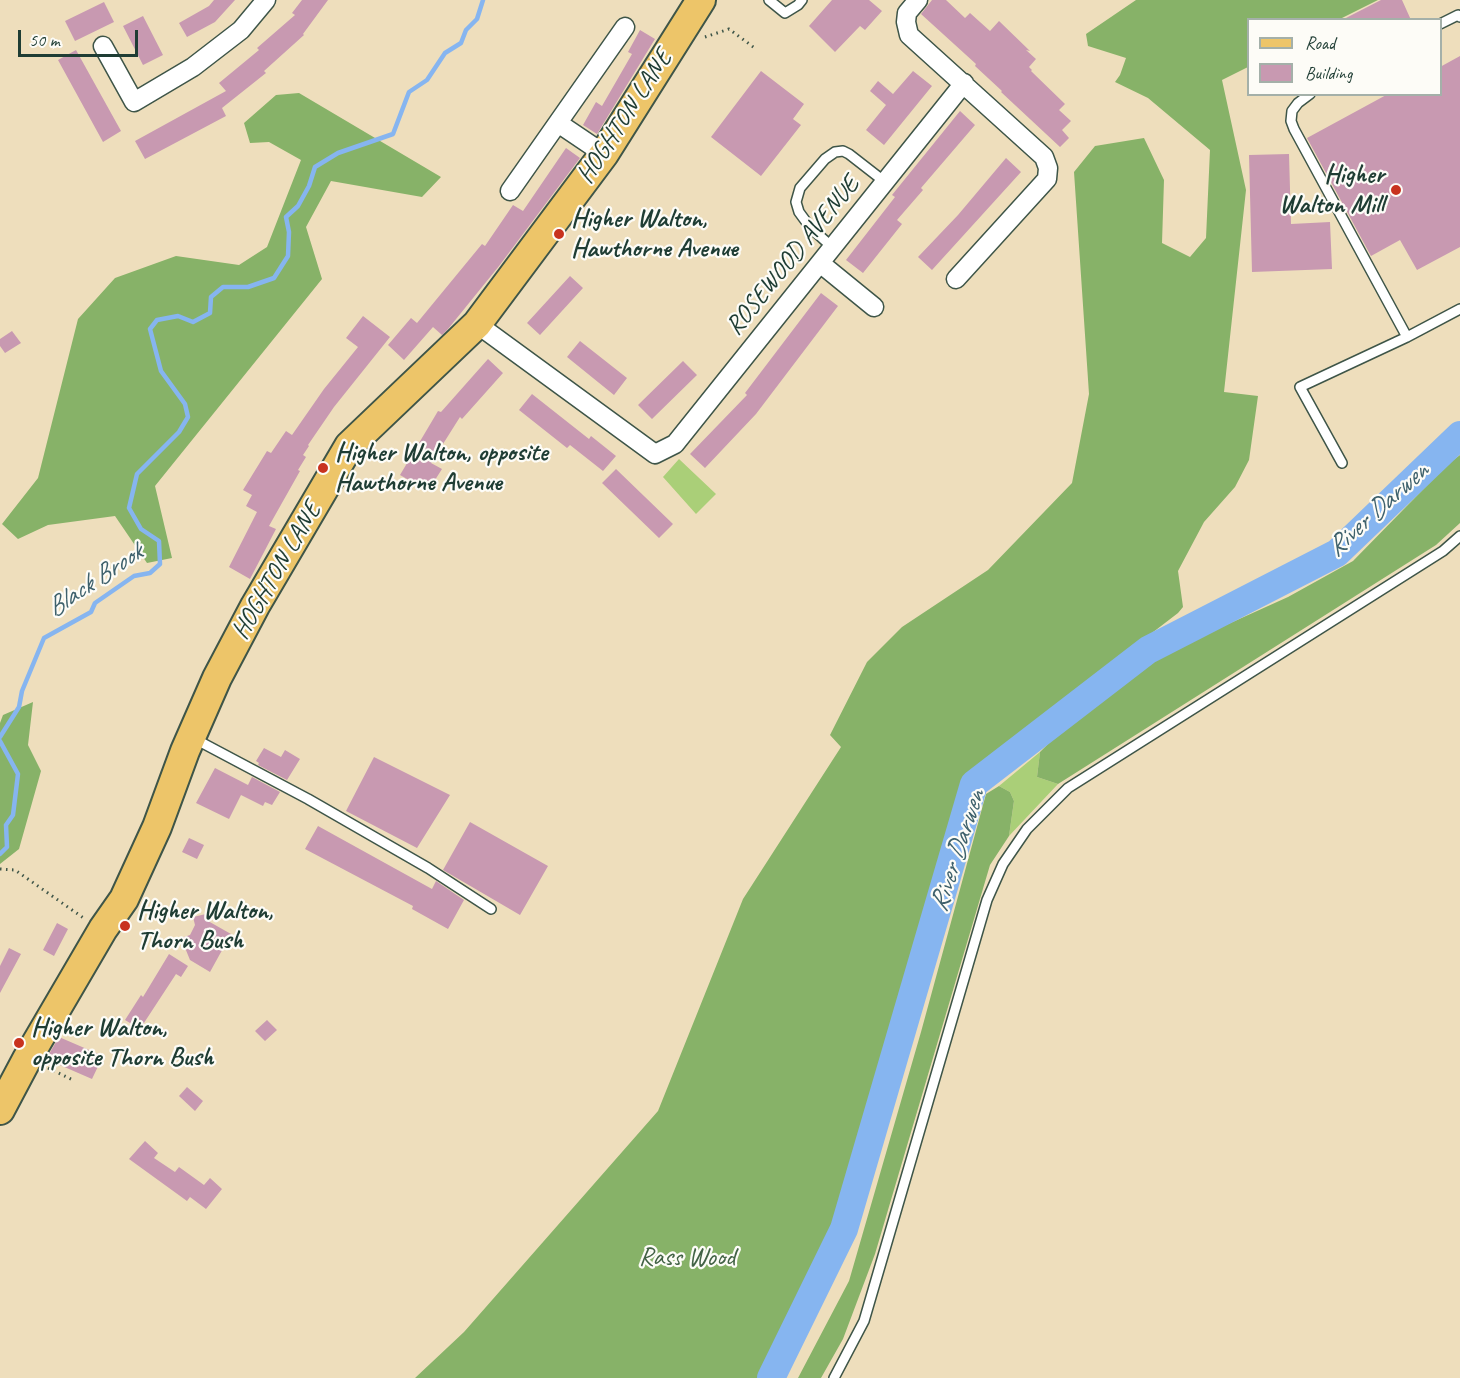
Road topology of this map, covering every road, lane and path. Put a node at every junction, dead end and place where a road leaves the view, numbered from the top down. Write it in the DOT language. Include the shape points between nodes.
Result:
graph roads {
  1 [pos="266,0"];
  2 [pos="701,0"];
  3 [pos="770,0"];
  4 [pos="802,0"];
  5 [pos="918,0"];
  6 [pos="1460,17"];
  7 [pos="1442,23"];
  8 [pos="625,27"];
  9 [pos="675,41"];
  10 [pos="103,46"];
  11 [pos="756,48"];
  12 [pos="964,83"];
  13 [pos="1307,96"];
  14 [pos="558,123"];
  15 [pos="604,154"];
  16 [pos="885,182"];
  17 [pos="510,191"];
  18 [pos="832,247"];
  19 [pos="820,263"];
  20 [pos="956,279"];
  21 [pos="874,306"];
  22 [pos="1460,309"];
  23 [pos="477,324"];
  24 [pos="1407,337"];
  25 [pos="1342,463"];
  26 [pos="1460,536"];
  27 [pos="191,737"];
  28 [pos="0,869"];
  29 [pos="491,909"];
  30 [pos="86,920"];
  31 [pos="27,1059"];
  32 [pos="75,1081"];
  33 [pos="3,1097"];
  34 [pos="834,1378"];
  1 -- 10 [label="street" via="241,30 201,61 134,102"];
  2 -- 9 [label="main road, HOGHTON LANE"];
  3 -- 4 [label="lane" via="785,13"];
  5 -- 12 [label="street" via="907,13 909,35"];
  6 -- 7 [label="lane"];
  8 -- 14 [label="street"];
  9 -- 11 [label="path" via="682,45 729,29"];
  9 -- 15 [label="main road, HOGHTON LANE"];
  12 -- 16 [label="street, ROSEWOOD AVENUE"];
  12 -- 20 [label="street" via="1044,158 1048,168 1047,179"];
  13 -- 24 [label="lane" via="1292,111 1294,129"];
  14 -- 15 [label="street"];
  14 -- 17 [label="street"];
  15 -- 23 [label="main road, HOGHTON LANE"];
  16 -- 18 [label="street, ROSEWOOD AVENUE"];
  16 -- 18 [label="lane" via="849,154 835,152 800,188 796,202 799,212"];
  18 -- 19 [label="street, ROSEWOOD AVENUE"];
  19 -- 21 [label="street"];
  19 -- 23 [label="street, ROSEWOOD AVENUE" via="675,444 655,454"];
  22 -- 24 [label="lane"];
  23 -- 27 [label="main road, HOGHTON LANE" via="349,446 255,606"];
  24 -- 25 [label="lane" via="1300,387"];
  26 -- 34 [label="lane" via="1443,551 1068,788 1027,829 1003,864 987,900 864,1321"];
  27 -- 29 [label="lane" via="308,799"];
  27 -- 31 [label="main road, HOGHTON LANE" via="124,899"];
  28 -- 30 [label="path" via="15,870"];
  31 -- 32 [label="path"];
  31 -- 33 [label="main road, HOGHTON LANE"];
}
